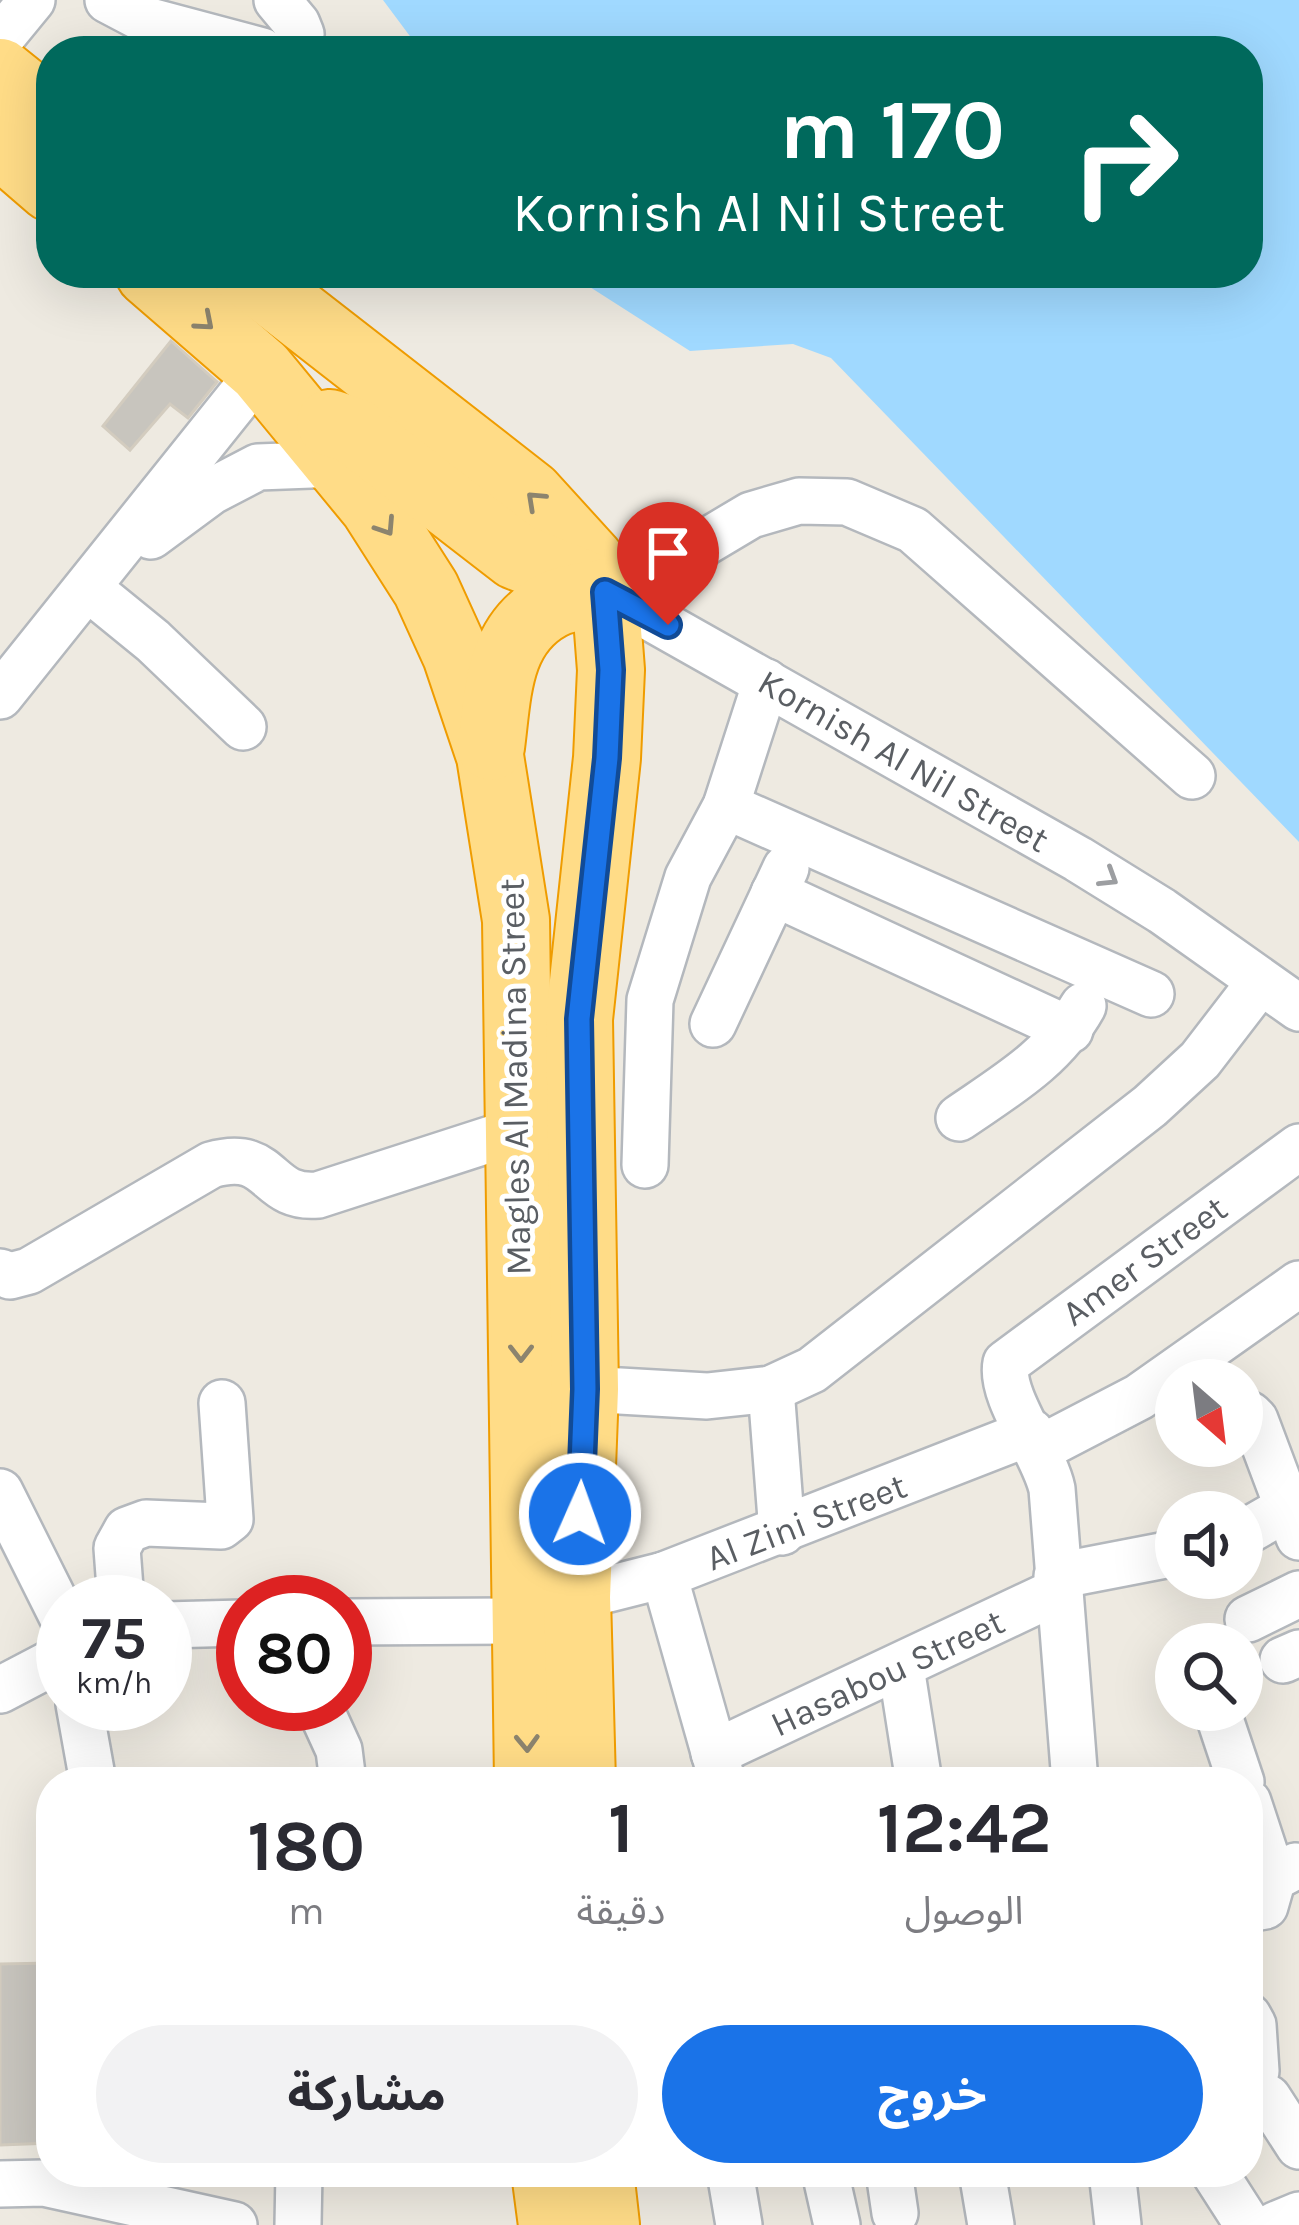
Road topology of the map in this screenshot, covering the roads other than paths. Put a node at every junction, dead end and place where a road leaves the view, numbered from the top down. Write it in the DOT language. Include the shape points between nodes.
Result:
graph roads {
  1 [pos="32,0"];
  2 [pos="108,0"];
  3 [pos="277,0"];
  4 [pos="206,36"];
  5 [pos="300,36"];
  6 [pos="0,39"];
  7 [pos="0,72"];
  8 [pos="36,101"];
  9 [pos="0,144"];
  10 [pos="36,175"];
  11 [pos="164,288"];
  12 [pos="265,288"];
  13 [pos="278,392"];
  14 [pos="198,453"];
  15 [pos="338,464"];
  16 [pos="240,475"];
  17 [pos="92,583"];
  18 [pos="620,599"];
  19 [pos="766,682"];
  20 [pos="0,696"];
  21 [pos="243,727"];
  22 [pos="490,756"];
  23 [pos="1192,776"];
  24 [pos="726,806"];
  25 [pos="800,838"];
  26 [pos="774,893"];
  27 [pos="1101,972"];
  28 [pos="1260,982"];
  29 [pos="1151,994"];
  30 [pos="1299,1008"];
  31 [pos="713,1024"];
  32 [pos="1070,1030"];
  33 [pos="959,1118"];
  34 [pos="519,1130"];
  35 [pos="1299,1147"];
  36 [pos="645,1166"];
  37 [pos="0,1272"];
  38 [pos="1299,1284"];
  39 [pos="585,1389"];
  40 [pos="771,1389"];
  41 [pos="222,1403"];
  42 [pos="1035,1441"];
  43 [pos="1262,1467"];
  44 [pos="0,1492"];
  45 [pos="1294,1522"];
  46 [pos="1263,1529"];
  47 [pos="782,1532"];
  48 [pos="1155,1558"];
  49 [pos="42,1575"];
  50 [pos="119,1575"];
  51 [pos="664,1575"];
  52 [pos="1058,1584"];
  53 [pos="1299,1594"];
  54 [pos="550,1609"];
  55 [pos="1248,1618"];
  56 [pos="372,1620"];
  57 [pos="901,1667"];
  58 [pos="36,1671"];
  59 [pos="0,1690"];
  60 [pos="84,1731"];
  61 [pos="330,1731"];
  62 [pos="1224,1731"];
  63 [pos="90,1767"];
  64 [pos="341,1767"];
  65 [pos="530,1767"];
  66 [pos="579,1767"];
  67 [pos="718,1767"];
  68 [pos="720,1767"];
  69 [pos="917,1767"];
  70 [pos="1074,1767"];
  71 [pos="1236,1767"];
  72 [pos="1263,1851"];
  73 [pos="1273,1884"];
  74 [pos="1263,2086"];
  75 [pos="1299,2146"];
  76 [pos="36,2183"];
  77 [pos="0,2184"];
  78 [pos="48,2187"];
  79 [pos="298,2187"];
  80 [pos="547,2187"];
  81 [pos="602,2187"];
  82 [pos="733,2187"];
  83 [pos="828,2187"];
  84 [pos="985,2187"];
  85 [pos="1114,2187"];
  86 [pos="1224,2187"];
  87 [pos="70,2208"];
  88 [pos="1299,2215"];
  89 [pos="181,2219"];
  90 [pos="234,2225"];
  91 [pos="298,2225"];
  92 [pos="552,2225"];
  93 [pos="606,2225"];
  94 [pos="739,2225"];
  95 [pos="837,2225"];
  96 [pos="991,2225"];
  97 [pos="1118,2225"];
  98 [pos="1248,2225"];
  99 [pos="1275,2225"];
  1 -- 6 [label="street"];
  2 -- 4 [label="street"];
  3 -- 5 [label="street"];
  7 -- 8 [label="highway"];
  9 -- 10 [label="highway"];
  11 -- 13 [label="highway, one-way"];
  18 -- 12 [label="highway, Kornish Al Nil Street, one-way" via="530,494"];
  13 -- 14 [label="street"];
  13 -- 15 [label="highway, Magles Al Madina Street"];
  13 -- 18 [label="highway" via="354,431 516,556"];
  14 -- 16 [label="street"];
  14 -- 17 [label="street"];
  15 -- 16 [label="street" via="274,464"];
  15 -- 22 [label="highway, Magles Al Madina Street, one-way" via="426,590"];
  16 -- 17 [label="street"];
  17 -- 20 [label="street"];
  17 -- 21 [label="street"];
  18 -- 19 [label="street, Kornish Al Nil Street"];
  18 -- 22 [label="highway" via="552,604 524,626 502,665"];
  18 -- 23 [label="street" via="751,515 799,501 847,502 913,530"];
  18 -- 39 [label="highway, Magles Al Madina Street" via="579,1019"];
  19 -- 24 [label="street"];
  19 -- 28 [label="street, Kornish Al Nil Street, one-way" via="1078,859"];
  22 -- 34 [label="highway, Magles Al Madina Street" via="516,920"];
  24 -- 25 [label="street"];
  24 -- 36 [label="street" via="688,877 650,1000"];
  25 -- 26 [label="street"];
  25 -- 27 [label="street"];
  26 -- 31 [label="street"];
  26 -- 32 [label="street"];
  27 -- 29 [label="street"];
  27 -- 32 [label="street"];
  28 -- 30 [label="street, Kornish Al Nil Street"];
  28 -- 40 [label="street" via="1200,1060 1150,1106 855,1340"];
  32 -- 33 [label="street"];
  34 -- 37 [label="street" via="318,1195 283,1189 249,1161 226,1161 29,1271"];
  34 -- 54 [label="highway, Magles Al Madina Street, one-way"];
  35 -- 42 [label="street, Amer Street" via="1012,1357 1005,1383"];
  38 -- 42 [label="street, Al Zini Street" via="1139,1397"];
  39 -- 40 [label="street" via="707,1396"];
  39 -- 54 [label="highway, Magles Al Madina Street"];
  40 -- 47 [label="street"];
  41 -- 50 [label="street" via="230,1519 221,1526 146,1523 127,1530 117,1548"];
  42 -- 47 [label="street, Al Zini Street"];
  42 -- 52 [label="street" via="1052,1489"];
  43 -- 45 [label="street"];
  44 -- 49 [label="street"];
  45 -- 46 [label="street"];
  47 -- 51 [label="street, Al Zini Street"];
  48 -- 52 [label="street, Hasabou Street"];
  51 -- 54 [label="street, Al Zini Street"];
  51 -- 67 [label="street"];
  52 -- 57 [label="street, Hasabou Street"];
  52 -- 70 [label="street"];
  53 -- 55 [label="street"];
  54 -- 56 [label="street, Al Zini Street"];
  54 -- 65 [label="highway, Magles Al Madina Street, one-way"];
  54 -- 66 [label="highway, Magles Al Madina Street"];
  57 -- 68 [label="street, Hasabou Street"];
  57 -- 69 [label="street"];
  58 -- 59 [label="street"];
  60 -- 63 [label="street"];
  61 -- 64 [label="street"];
  62 -- 71 [label="street"];
  72 -- 73 [label="street"];
  74 -- 75 [label="street"];
  76 -- 77 [label="street"];
  78 -- 87 [label="street"];
  79 -- 91 [label="street"];
  80 -- 92 [label="highway"];
  81 -- 93 [label="highway"];
  82 -- 94 [label="street"];
  83 -- 95 [label="street"];
  84 -- 96 [label="street"];
  85 -- 97 [label="street"];
  86 -- 98 [label="street"];
  87 -- 89 [label="street"];
  88 -- 99 [label="street"];
  89 -- 90 [label="street"];
}
